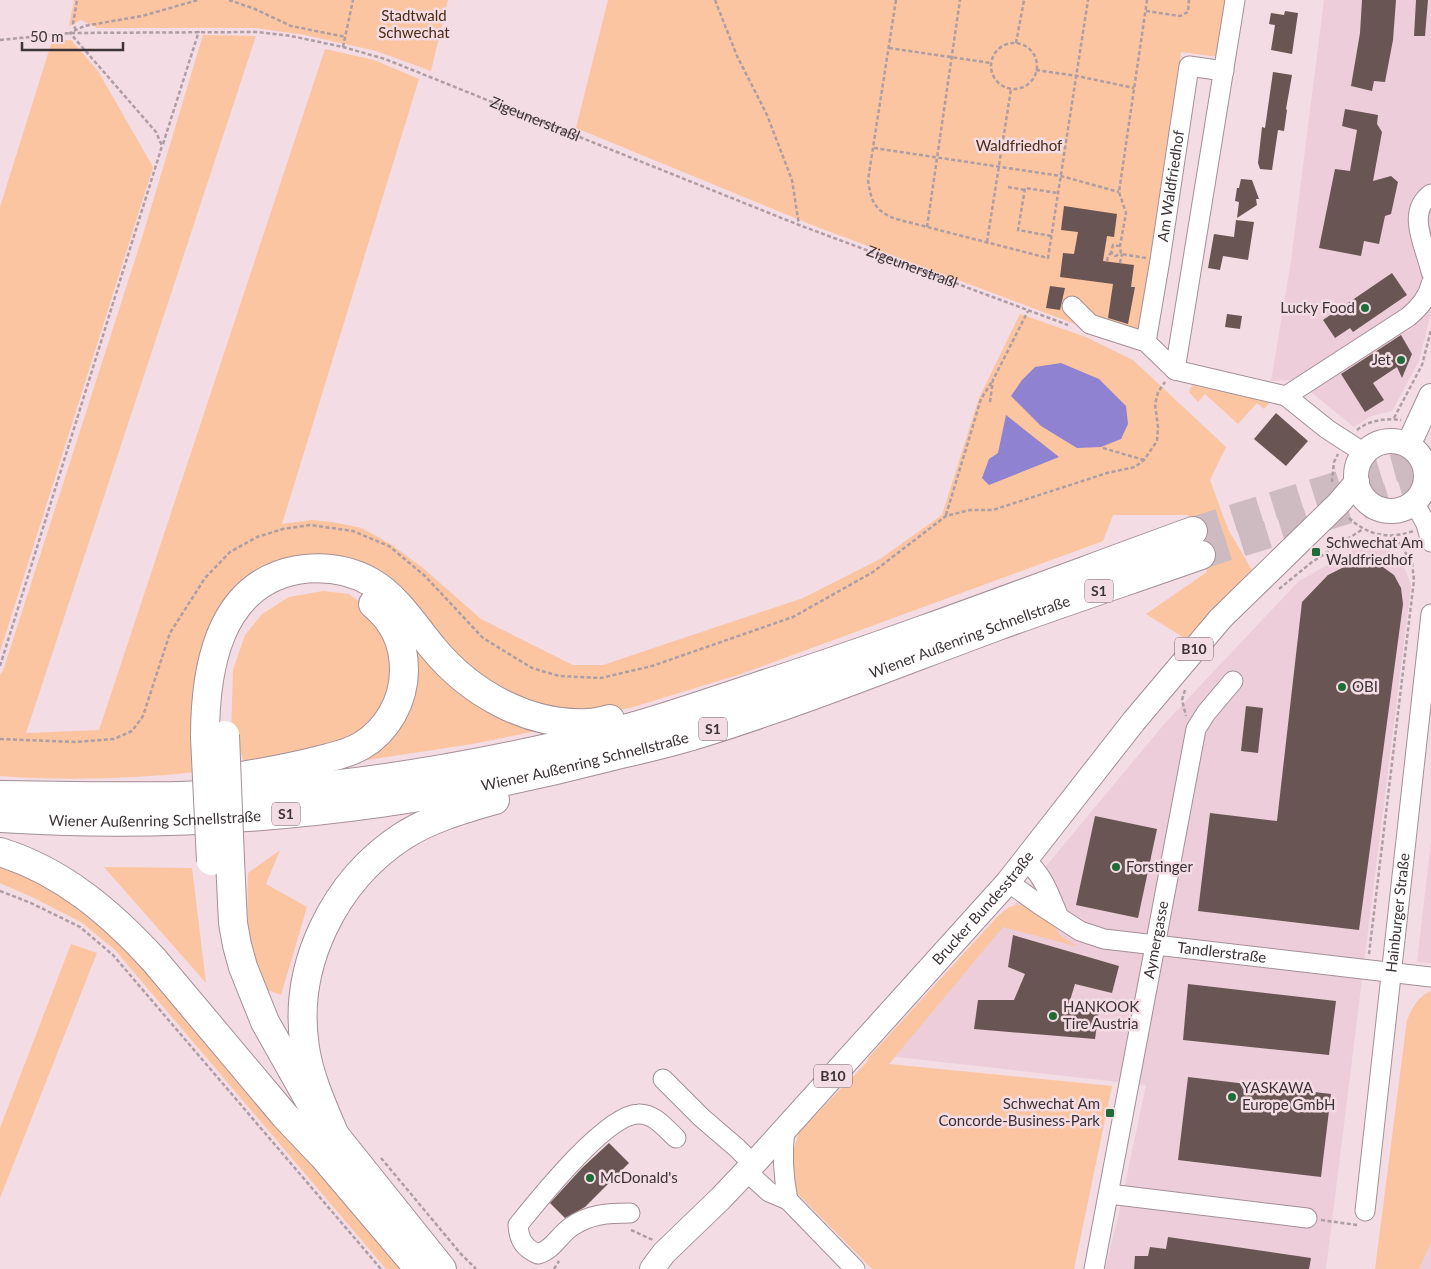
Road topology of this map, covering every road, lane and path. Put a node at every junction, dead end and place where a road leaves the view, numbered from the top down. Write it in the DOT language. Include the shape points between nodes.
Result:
graph roads {
  1 [pos="77,0"];
  2 [pos="198,0"];
  3 [pos="229,0"];
  4 [pos="353,0"];
  5 [pos="715,0"];
  6 [pos="896,0"];
  7 [pos="960,0"];
  8 [pos="1024,0"];
  9 [pos="1088,0"];
  10 [pos="1147,0"];
  11 [pos="1190,0"];
  12 [pos="1235,0"];
  13 [pos="1146,11"];
  14 [pos="76,30"];
  15 [pos="199,31"];
  16 [pos="70,33"];
  17 [pos="346,37"];
  18 [pos="0,40"];
  19 [pos="1016,43"];
  20 [pos="344,47"];
  21 [pos="889,48"];
  22 [pos="951,57"];
  23 [pos="991,63"];
  24 [pos="1036,70"];
  25 [pos="1224,71"];
  26 [pos="1077,76"];
  27 [pos="1134,88"];
  28 [pos="1011,89"];
  29 [pos="162,146"];
  30 [pos="874,148"];
  31 [pos="937,157"];
  32 [pos="1000,167"];
  33 [pos="1061,176"];
  34 [pos="1008,187"];
  35 [pos="1025,190"];
  36 [pos="1119,192"];
  37 [pos="1058,193"];
  38 [pos="1431,194"];
  39 [pos="799,225"];
  40 [pos="927,227"];
  41 [pos="1051,236"];
  42 [pos="987,242"];
  43 [pos="1120,246"];
  44 [pos="1111,253"];
  45 [pos="1122,254"];
  46 [pos="1160,260"];
  47 [pos="1107,261"];
  48 [pos="1120,263"];
  49 [pos="1431,272"];
  50 [pos="1431,284"];
  51 [pos="1072,306"];
  52 [pos="1028,311"];
  53 [pos="1047,318"];
  54 [pos="1431,330"];
  55 [pos="1146,342"];
  56 [pos="1175,370"];
  57 [pos="993,380"];
  58 [pos="1286,396"];
  59 [pos="1431,396"];
  60 [pos="990,402"];
  61 [pos="1394,419"];
  62 [pos="1407,444"];
  63 [pos="1103,448"];
  64 [pos="1364,454"];
  65 [pos="1144,460"];
  66 [pos="1357,482"];
  67 [pos="1414,502"];
  68 [pos="1371,504"];
  69 [pos="946,516"];
  70 [pos="1363,529"];
  71 [pos="1395,536"];
  72 [pos="1431,542"];
  73 [pos="1288,552"];
  74 [pos="1274,593"];
  75 [pos="1431,614"];
  76 [pos="1428,662"];
  77 [pos="0,666"];
  78 [pos="1234,681"];
  79 [pos="1189,684"];
  80 [pos="659,719"];
  81 [pos="1196,728"];
  82 [pos="215,736"];
  83 [pos="0,740"];
  84 [pos="568,768"];
  85 [pos="0,795"];
  86 [pos="182,796"];
  87 [pos="0,818"];
  88 [pos="0,852"];
  89 [pos="1025,860"];
  90 [pos="1008,882"];
  91 [pos="0,891"];
  92 [pos="1058,916"];
  93 [pos="1156,946"];
  94 [pos="1367,970"];
  95 [pos="1392,972"];
  96 [pos="1431,977"];
  97 [pos="663,1079"];
  98 [pos="785,1129"];
  99 [pos="676,1138"];
  100 [pos="329,1147"];
  101 [pos="379,1156"];
  102 [pos="753,1164"];
  103 [pos="786,1191"];
  104 [pos="1109,1194"];
  105 [pos="1307,1218"];
  106 [pos="1364,1218"];
  107 [pos="630,1221"];
  108 [pos="560,1259"];
  109 [pos="658,1261"];
  110 [pos="381,1269"];
  111 [pos="419,1269"];
  112 [pos="442,1269"];
  113 [pos="476,1269"];
  114 [pos="554,1269"];
  115 [pos="639,1269"];
  116 [pos="855,1269"];
  117 [pos="1094,1269"];
  1 -- 14 [label="path" via="73,24"];
  2 -- 14 [label="path"];
  3 -- 17 [label="path" via="291,26"];
  4 -- 17 [label="path"];
  5 -- 39 [label="path" via="737,56 767,115 792,180"];
  6 -- 21 [label="path"];
  7 -- 22 [label="path"];
  8 -- 19 [label="path"];
  9 -- 26 [label="path"];
  10 -- 13 [label="path"];
  11 -- 13 [label="path" via="1188,12 1180,16"];
  12 -- 25 [label="street"];
  13 -- 27 [label="path"];
  14 -- 16 [label="path"];
  15 -- 16 [label="path, Zigeunerstraßl"];
  15 -- 20 [label="path, Zigeunerstraßl" via="257,32"];
  15 -- 29 [label="path"];
  16 -- 18 [label="path, Zigeunerstraßl"];
  16 -- 29 [label="path" via="156,132"];
  17 -- 20 [label="path"];
  19 -- 23 [label="path" via="1006,44 998,50"];
  19 -- 24 [label="path" via="1032,52"];
  20 -- 39 [label="path, Zigeunerstraßl" via="422,73"];
  21 -- 22 [label="path"];
  21 -- 30 [label="path"];
  22 -- 23 [label="path"];
  22 -- 31 [label="path"];
  23 -- 28 [label="path" via="995,80"];
  24 -- 26 [label="path"];
  24 -- 28 [label="path" via="1027,85"];
  25 -- 46 [label="street, Am Waldfriedhof" via="1189,66"];
  25 -- 56 [label="street"];
  26 -- 27 [label="path"];
  26 -- 33 [label="path"];
  27 -- 36 [label="path"];
  28 -- 32 [label="path"];
  29 -- 77 [label="path"];
  30 -- 31 [label="path"];
  30 -- 40 [label="path" via="868,180 870,196 876,207 896,219"];
  31 -- 32 [label="path"];
  31 -- 40 [label="path"];
  32 -- 33 [label="path"];
  32 -- 42 [label="path"];
  33 -- 36 [label="path"];
  33 -- 37 [label="path"];
  34 -- 35 [label="path"];
  35 -- 37 [label="path"];
  35 -- 41 [label="path" via="1018,230"];
  36 -- 43 [label="path" via="1126,214"];
  37 -- 41 [label="path"];
  38 -- 49 [label="street" via="1422,204 1418,223"];
  39 -- 52 [label="path, Zigeunerstraßl"];
  40 -- 42 [label="path"];
  41 -- 42 [label="path" via="1048,258"];
  43 -- 44 [label="path" via="1112,246"];
  43 -- 45 [label="path"];
  44 -- 45 [label="path" via="1115,256"];
  44 -- 47 [label="path"];
  45 -- 46 [label="path"];
  45 -- 48 [label="path"];
  46 -- 55 [label="street, Am Waldfriedhof"];
  50 -- 58 [label="street" via="1422,303 1408,317"];
  51 -- 55 [label="street" via="1090,324"];
  52 -- 53 [label="path, Zigeunerstraßl"];
  52 -- 57 [label="path"];
  54 -- 61 [label="path" via="1422,365"];
  55 -- 56 [label="street"];
  56 -- 58 [label="street"];
  56 -- 65 [label="path" via="1158,392 1155,404 1157,441"];
  57 -- 60 [label="path"];
  57 -- 69 [label="path" via="982,399"];
  58 -- 64 [label="street"];
  59 -- 62 [label="main road"];
  62 -- 64 [label="main road" via="1384,441"];
  62 -- 67 [label="main road" via="1418,452 1426,478 1423,491"];
  63 -- 65 [label="path"];
  64 -- 66 [label="main road, B10" via="1357,467"];
  65 -- 69 [label="path" via="1135,467 993,510 970,510"];
  66 -- 68 [label="main road"];
  66 -- 73 [label="main road, B10"];
  67 -- 68 [label="main road" via="1407,507 1388,510"];
  67 -- 72 [label="street"];
  68 -- 73 [label="main road, B10"];
  69 -- 83 [label="path" via="873,572 793,616 652,666 601,678 559,676 532,668 483,638 425,576 389,546 353,531 310,525 283,529 257,537 230,552 204,578 170,633 143,716 132,730 114,739 75,742"];
  70 -- 74 [label="path" via="1312,562"];
  71 -- 94 [label="path" via="1412,563 1414,580"];
  73 -- 89 [label="main road, Brucker Bundesstraße / B10" via="1221,618 1179,666"];
  75 -- 76 [label="street, Hainburger Straße"];
  76 -- 95 [label="street, Hainburger Straße"];
  78 -- 81 [label="street"];
  79 -- 81 [label="path" via="1182,700 1189,723"];
  80 -- 82 [label="highway" via="630,716 588,723 568,722 505,705 477,689 451,668 383,589 355,574 308,568 277,576 262,584 228,619 215,649 207,686"];
  80 -- 84 [label="highway, Wiener Außenring Schnellstraße / S1" via="1197,543 997,627 855,680 700,734"];
  80 -- 86 [label="highway, Wiener Außenring Schnellstraße / S1" via="482,762 292,788"];
  81 -- 93 [label="street, Aymergasse"];
  82 -- 86 [label="highway" via="236,639 256,611 281,592 322,584 350,590 375,605 387,617 401,645 404,660 398,703 382,729 346,753 211,781"];
  82 -- 100 [label="highway, bridge" via="220,861 218,940 232,988 268,1065"];
  84 -- 87 [label="highway, Wiener Außenring Schnellstraße / S1" via="368,806 270,816 156,822 56,822"];
  84 -- 100 [label="highway" via="544,785 444,816 404,836 370,862 336,905 321,933 308,974 303,1024 309,1066"];
  85 -- 86 [label="highway, Wiener Außenring Schnellstraße / S1"];
  88 -- 100 [label="highway" via="68,883 133,936 285,1116"];
  89 -- 90 [label="main road, Brucker Bundesstraße / B10"];
  89 -- 92 [label="street" via="1034,866 1047,888"];
  90 -- 92 [label="street, Tandlerstraße"];
  90 -- 98 [label="main road, Brucker Bundesstraße / B10"];
  91 -- 110 [label="path" via="80,927 113,955"];
  92 -- 93 [label="street, Tandlerstraße" via="1080,930 1104,939"];
  93 -- 94 [label="street, Tandlerstraße"];
  93 -- 104 [label="street, Aymergasse"];
  94 -- 95 [label="street, Tandlerstraße"];
  95 -- 96 [label="street, Tandlerstraße"];
  95 -- 106 [label="street, Hainburger Straße"];
  97 -- 102 [label="street"];
  98 -- 102 [label="main road, Brucker Bundesstraße / B10"];
  98 -- 103 [label="street" via="782,1153"];
  99 -- 107 [label="street" via="652,1116 638,1114 625,1117 584,1150 530,1210 518,1225 519,1237 538,1254 551,1247 570,1227 594,1216"];
  100 -- 111 [label="highway"];
  100 -- 112 [label="highway"];
  101 -- 113 [label="path"];
  102 -- 103 [label="street" via="769,1192"];
  102 -- 109 [label="main road, Brucker Bundesstraße / B10"];
  103 -- 116 [label="street"];
  104 -- 105 [label="street"];
  104 -- 117 [label="street, Aymergasse"];
  105 -- 106 [label="path"];
  107 -- 109 [label="path" via="651,1238"];
  108 -- 114 [label="path"];
  109 -- 115 [label="main road, Brucker Bundesstraße / B10"];
}
